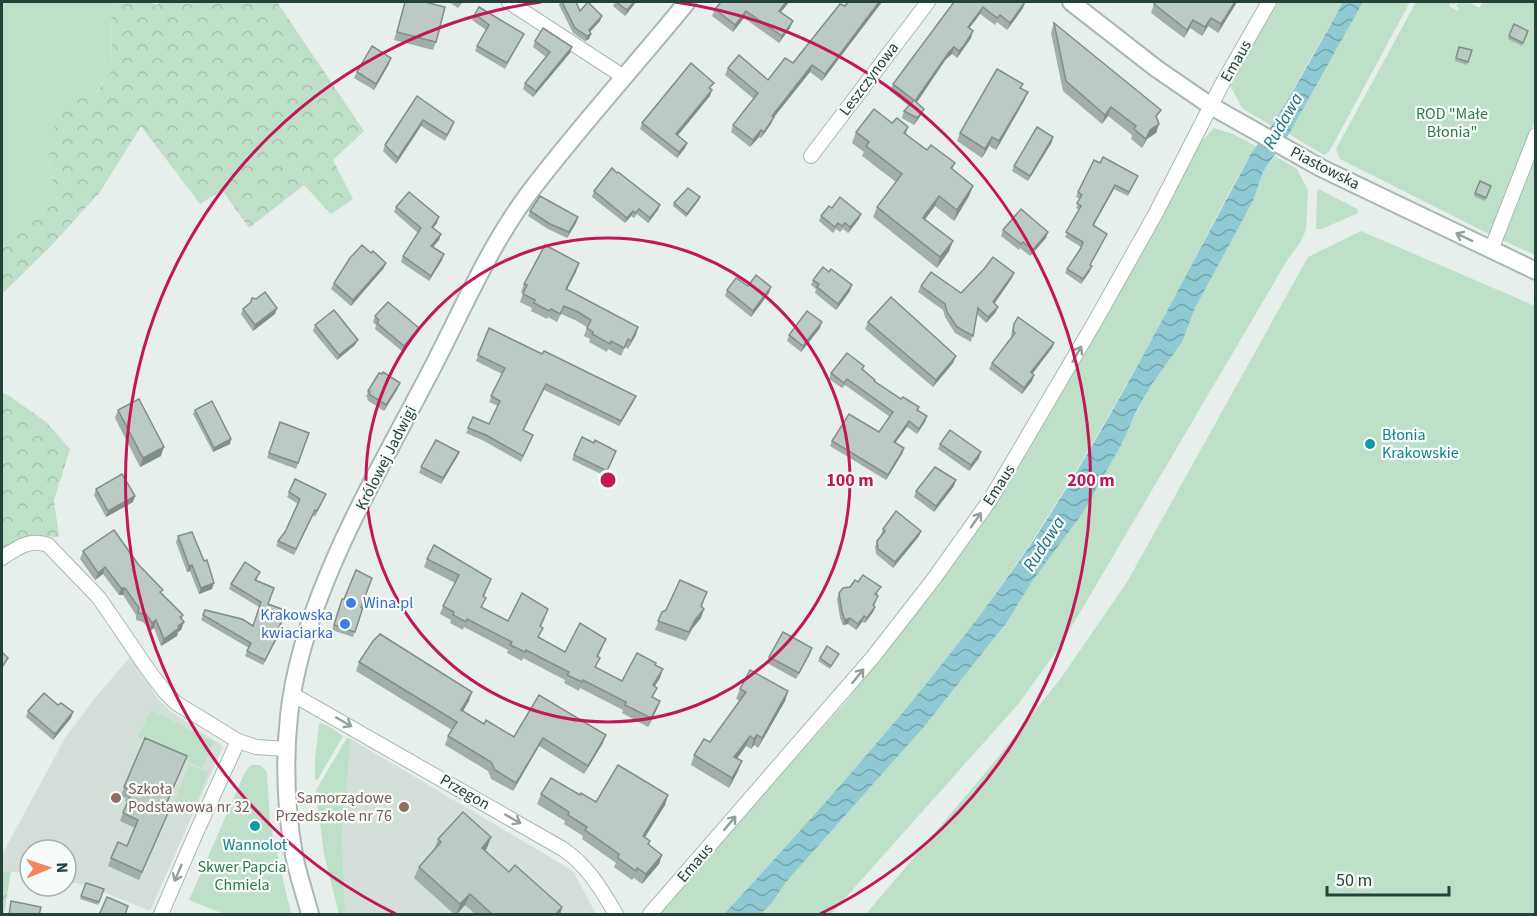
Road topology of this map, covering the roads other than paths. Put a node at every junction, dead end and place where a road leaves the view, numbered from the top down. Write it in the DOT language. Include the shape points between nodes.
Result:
graph roads {
  1 [pos="509,2"];
  2 [pos="687,2"];
  3 [pos="928,2"];
  4 [pos="1071,2"];
  5 [pos="1269,2"];
  6 [pos="624,77"];
  7 [pos="1211,106"];
  8 [pos="1536,135"];
  9 [pos="811,156"];
  10 [pos="1491,250"];
  11 [pos="1536,271"];
  12 [pos="2,558"];
  13 [pos="292,694"];
  14 [pos="238,741"];
  15 [pos="287,749"];
  16 [pos="161,915"];
  17 [pos="310,915"];
  18 [pos="616,915"];
  19 [pos="650,915"];
  1 -- 6 [label="street"];
  2 -- 6 [label="street, Królowej Jadwigi"];
  3 -- 9 [label="street, Leszczynowa"];
  4 -- 7 [label="street, Piastowska"];
  5 -- 7 [label="street, Emaus"];
  6 -- 13 [label="street, Królowej Jadwigi" via="528,194 470,293 333,564 308,629"];
  10 -- 7 [label="street, Piastowska, one-way" via="1301,157"];
  19 -- 7 [label="street, Emaus, one-way" via="873,657 990,500 1105,305"];
  8 -- 10 [label="street"];
  10 -- 11 [label="street, Piastowska"];
  12 -- 14 [label="street" via="28,542 48,544 99,598 165,692 176,703"];
  13 -- 15 [label="street, Królowej Jadwigi"];
  13 -- 18 [label="street, Przegon, one-way" via="563,849 591,873"];
  14 -- 15 [label="street" via="256,747"];
  14 -- 16 [label="street, one-way"];
  15 -- 17 [label="street, Królowej Jadwigi" via="291,830"];
}
